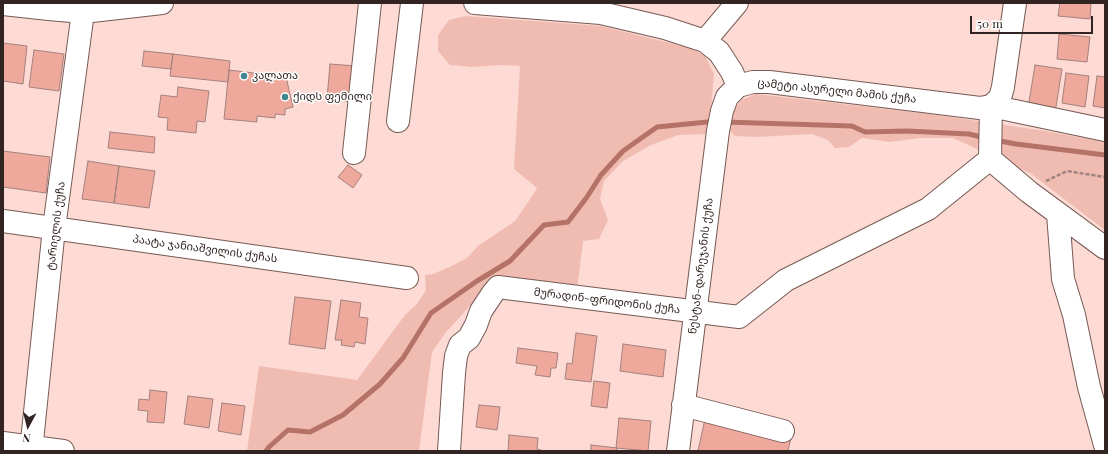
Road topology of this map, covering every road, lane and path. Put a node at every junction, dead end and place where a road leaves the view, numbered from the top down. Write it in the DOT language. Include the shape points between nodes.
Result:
graph roads {
  1 [pos="162,3"];
  2 [pos="370,3"];
  3 [pos="412,3"];
  4 [pos="475,3"];
  5 [pos="736,3"];
  6 [pos="1015,3"];
  7 [pos="3,4"];
  8 [pos="86,7"];
  9 [pos="601,8"];
  10 [pos="705,41"];
  11 [pos="738,86"];
  12 [pos="991,113"];
  13 [pos="398,121"];
  14 [pos="1105,130"];
  15 [pos="354,152"];
  16 [pos="990,159"];
  17 [pos="1105,177"];
  18 [pos="1029,192"];
  19 [pos="1058,214"];
  20 [pos="3,221"];
  21 [pos="54,228"];
  22 [pos="1105,248"];
  23 [pos="407,278"];
  24 [pos="695,312"];
  25 [pos="1097,391"];
  26 [pos="683,405"];
  27 [pos="783,431"];
  28 [pos="3,443"];
  29 [pos="1105,445"];
  30 [pos="32,449"];
  31 [pos="63,451"];
  32 [pos="449,451"];
  33 [pos="678,451"];
  1 -- 8 [label="street"];
  2 -- 15 [label="street"];
  3 -- 13 [label="street"];
  4 -- 9 [label="street"];
  5 -- 10 [label="street"];
  6 -- 12 [label="street" via="1004,87"];
  7 -- 8 [label="street" via="49,10"];
  8 -- 21 [label="street, ტარიელის ქუჩა"];
  9 -- 10 [label="street"];
  10 -- 11 [label="street" via="719,52"];
  11 -- 12 [label="street, ცამეტი ასურელი მამის ქუჩა" via="753,82 769,82 980,108"];
  11 -- 24 [label="street, ნესტან-დარეჯანის ქუჩა" via="727,97 720,121"];
  12 -- 14 [label="street, ცამეტი ასურელი მამის ქუჩა"];
  12 -- 16 [label="street"];
  16 -- 18 [label="street"];
  16 -- 24 [label="street, მურადინ-ფრიდონის ქუჩა" via="928,209 786,280 739,317"];
  17 -- 18 [label="path" via="1067,171"];
  18 -- 19 [label="street"];
  19 -- 22 [label="street"];
  19 -- 25 [label="street" via="1064,279"];
  20 -- 21 [label="street, პაატა ჯანიაშვილის ქუჩას"];
  21 -- 23 [label="street, პაატა ჯანიაშვილის ქუჩას"];
  21 -- 30 [label="street, ტარიელის ქუჩა"];
  24 -- 26 [label="street, ნესტან-დარეჯანის ქუჩა"];
  24 -- 32 [label="street, მურადინ-ფრიდონის ქუჩა" via="498,287 481,311 469,338 460,345 456,356"];
  25 -- 29 [label="street"];
  26 -- 27 [label="street"];
  26 -- 33 [label="street, ნესტან-დარეჯანის ქუჩა"];
  28 -- 30 [label="street"];
  30 -- 31 [label="street"];
}
